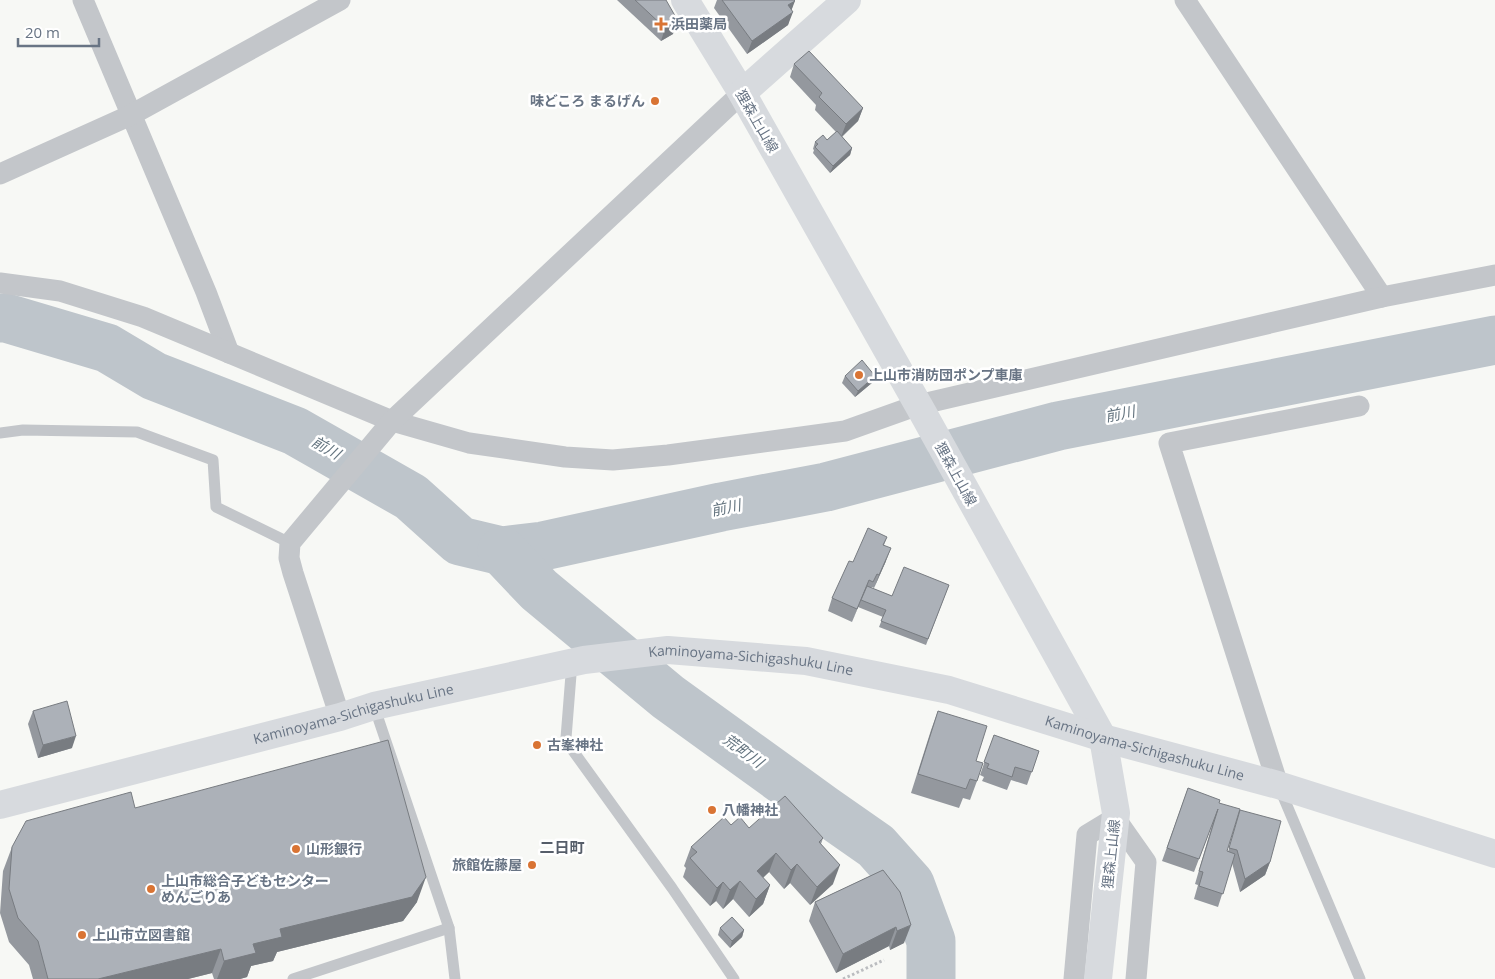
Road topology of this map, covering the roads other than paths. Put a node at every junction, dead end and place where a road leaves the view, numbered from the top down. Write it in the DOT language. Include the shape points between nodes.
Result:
graph roads {
  1 [pos="83,0"];
  2 [pos="340,0"];
  3 [pos="847,0"];
  4 [pos="1185,0"];
  5 [pos="693,4"];
  6 [pos="742,93"];
  7 [pos="131,115"];
  8 [pos="0,174"];
  9 [pos="1495,275"];
  10 [pos="0,283"];
  11 [pos="1382,297"];
  12 [pos="229,353"];
  13 [pos="1359,406"];
  14 [pos="921,410"];
  15 [pos="392,422"];
  16 [pos="0,432"];
  17 [pos="290,543"];
  18 [pos="578,661"];
  19 [pos="374,706"];
  20 [pos="340,717"];
  21 [pos="1103,738"];
  22 [pos="1278,785"];
  23 [pos="0,805"];
  24 [pos="1115,818"];
  25 [pos="1495,854"];
  26 [pos="449,928"];
  27 [pos="293,979"];
  28 [pos="456,979"];
  29 [pos="734,979"];
  30 [pos="1074,979"];
  31 [pos="1098,979"];
  32 [pos="1136,979"];
  33 [pos="1360,979"];
  1 -- 7 [label="street"];
  2 -- 7 [label="street"];
  3 -- 6 [label="main road"];
  4 -- 11 [label="street"];
  5 -- 6 [label="main road, 狸森上山線"];
  6 -- 14 [label="main road, 狸森上山線"];
  6 -- 15 [label="street"];
  7 -- 8 [label="street"];
  7 -- 12 [label="street"];
  9 -- 11 [label="street"];
  10 -- 12 [label="street" via="60,291 143,317"];
  11 -- 14 [label="street"];
  12 -- 15 [label="street"];
  13 -- 22 [label="street" via="1169,444"];
  14 -- 15 [label="street" via="845,431 613,460 564,457 469,442"];
  14 -- 21 [label="main road, 狸森上山線"];
  15 -- 17 [label="street"];
  16 -- 17 [label="lane" via="137,432 213,460 216,507"];
  17 -- 20 [label="street" via="293,573"];
  18 -- 19 [label="main road, Kaminoyama-Sichigashuku Line"];
  18 -- 21 [label="main road, Kaminoyama-Sichigashuku Line" via="668,650 816,662 949,690"];
  18 -- 29 [label="lane" via="566,738"];
  19 -- 20 [label="main road, Kaminoyama-Sichigashuku Line"];
  19 -- 26 [label="lane"];
  20 -- 23 [label="main road, Kaminoyama-Sichigashuku Line"];
  21 -- 22 [label="main road, Kaminoyama-Sichigashuku Line"];
  21 -- 24 [label="main road, 狸森上山線"];
  22 -- 25 [label="main road, Kaminoyama-Sichigashuku Line"];
  22 -- 33 [label="lane"];
  24 -- 30 [label="street" via="1087,835"];
  24 -- 31 [label="main road, 狸森上山線"];
  24 -- 32 [label="street" via="1146,862"];
  26 -- 27 [label="lane"];
  26 -- 28 [label="lane"];
}
